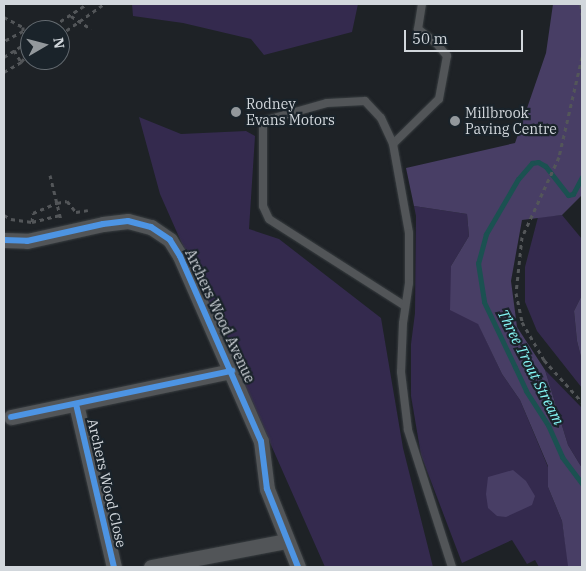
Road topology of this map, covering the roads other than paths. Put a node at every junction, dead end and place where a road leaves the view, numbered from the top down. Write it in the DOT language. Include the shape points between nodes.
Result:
graph roads {
  1 [pos="422,4"];
  2 [pos="393,144"];
  3 [pos="4,240"];
  4 [pos="405,306"];
  5 [pos="232,371"];
  6 [pos="76,404"];
  7 [pos="11,417"];
  8 [pos="286,541"];
  9 [pos="114,567"];
  10 [pos="151,567"];
  11 [pos="298,567"];
  12 [pos="452,567"];
  1 -- 2 [label="lane" via="418,29 446,56 439,99"];
  2 -- 4 [label="lane" via="409,233 409,283"];
  2 -- 4 [label="lane" via="382,118 365,101 327,104 263,121 263,206 269,219"];
  3 -- 5 [label="street, Archers Wood Avenue" via="28,241 128,221 151,227 170,240 180,256"];
  4 -- 12 [label="lane" via="401,372 408,430"];
  5 -- 6 [label="street, Archers Wood Close"];
  5 -- 8 [label="street, Archers Wood Avenue" via="261,441 267,489"];
  6 -- 7 [label="street, Archers Wood Close"];
  6 -- 9 [label="street, Archers Wood Close"];
  8 -- 10 [label="street"];
  8 -- 11 [label="street, Archers Wood Avenue"];
}
